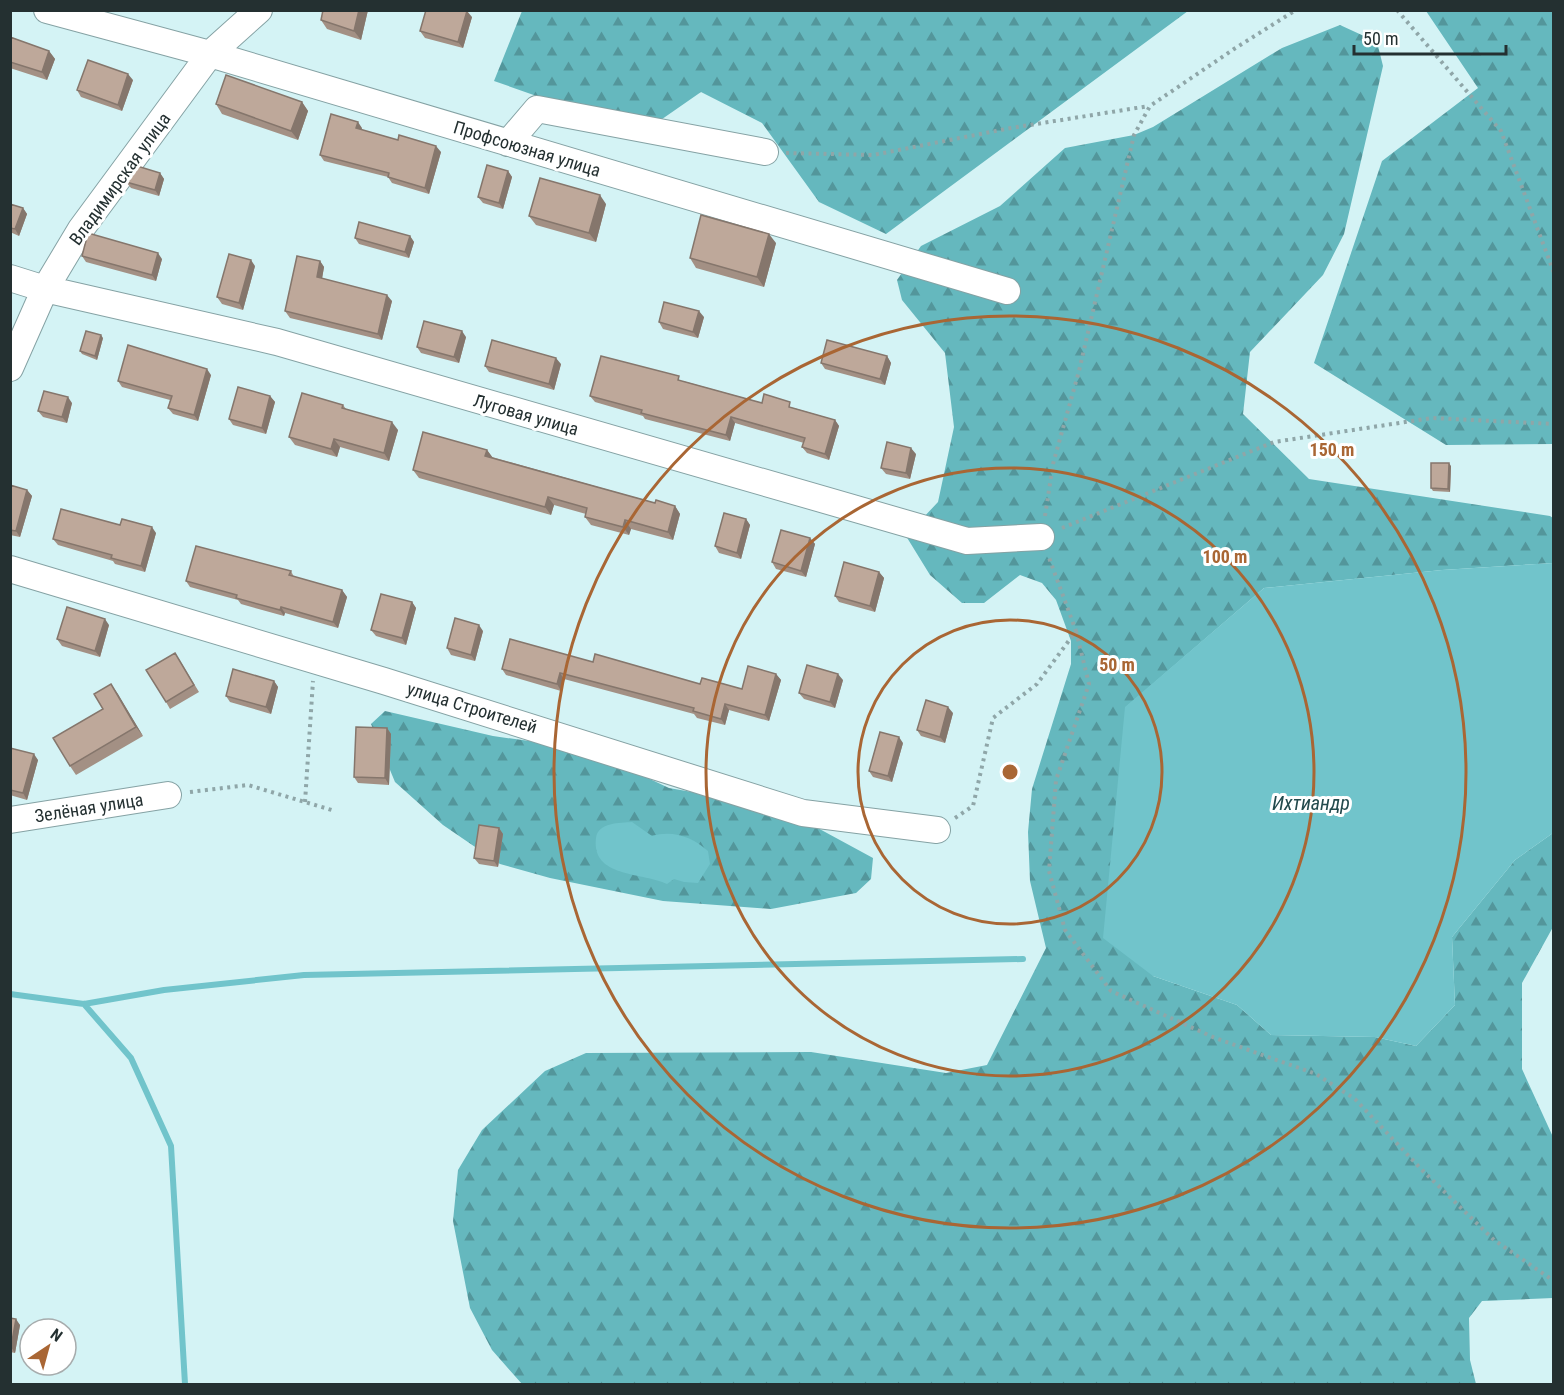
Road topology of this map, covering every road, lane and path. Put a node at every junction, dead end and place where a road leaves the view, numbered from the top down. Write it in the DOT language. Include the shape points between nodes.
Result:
graph roads {
  1 [pos="47,10"];
  2 [pos="259,10"];
  3 [pos="1296,10"];
  4 [pos="1397,10"];
  5 [pos="210,54"];
  6 [pos="1150,106"];
  7 [pos="508,143"];
  8 [pos="765,152"];
  9 [pos="1554,273"];
  10 [pos="10,278"];
  11 [pos="45,290"];
  12 [pos="1007,291"];
  13 [pos="10,368"];
  14 [pos="1554,424"];
  15 [pos="1041,537"];
  16 [pos="10,569"];
  17 [pos="1076,631"];
  18 [pos="314,660"];
  19 [pos="168,795"];
  20 [pos="305,802"];
  21 [pos="335,810"];
  22 [pos="10,820"];
  23 [pos="937,830"];
  24 [pos="1554,1281"];
  1 -- 5 [label="street, Профсоюзная улица"];
  2 -- 5 [label="street, Владимирская улица"];
  3 -- 6 [label="path"];
  4 -- 9 [label="path" via="1501,130"];
  5 -- 7 [label="street, Профсоюзная улица"];
  5 -- 11 [label="street, Владимирская улица" via="81,229"];
  6 -- 8 [label="path" via="873,155"];
  6 -- 15 [label="path" via="1134,135 1079,371 1053,464"];
  7 -- 8 [label="street" via="537,109"];
  7 -- 12 [label="street, Профсоюзная улица"];
  10 -- 11 [label="street, Луговая улица"];
  11 -- 13 [label="street, Владимирская улица"];
  11 -- 15 [label="street, Луговая улица" via="277,342 967,541"];
  14 -- 15 [label="path" via="1432,418 1274,442"];
  15 -- 17 [label="path"];
  16 -- 18 [label="street, улица Строителей"];
  17 -- 23 [label="path" via="1037,684 993,718 972,806"];
  17 -- 24 [label="path" via="1089,684 1056,780 1049,871 1065,930 1111,991 1215,1038 1316,1074 1355,1099 1494,1240"];
  18 -- 20 [label="path"];
  18 -- 23 [label="street, улица Строителей" via="803,813"];
  19 -- 20 [label="path" via="248,785"];
  19 -- 22 [label="street, Зелёная улица"];
  20 -- 21 [label="path"];
}
